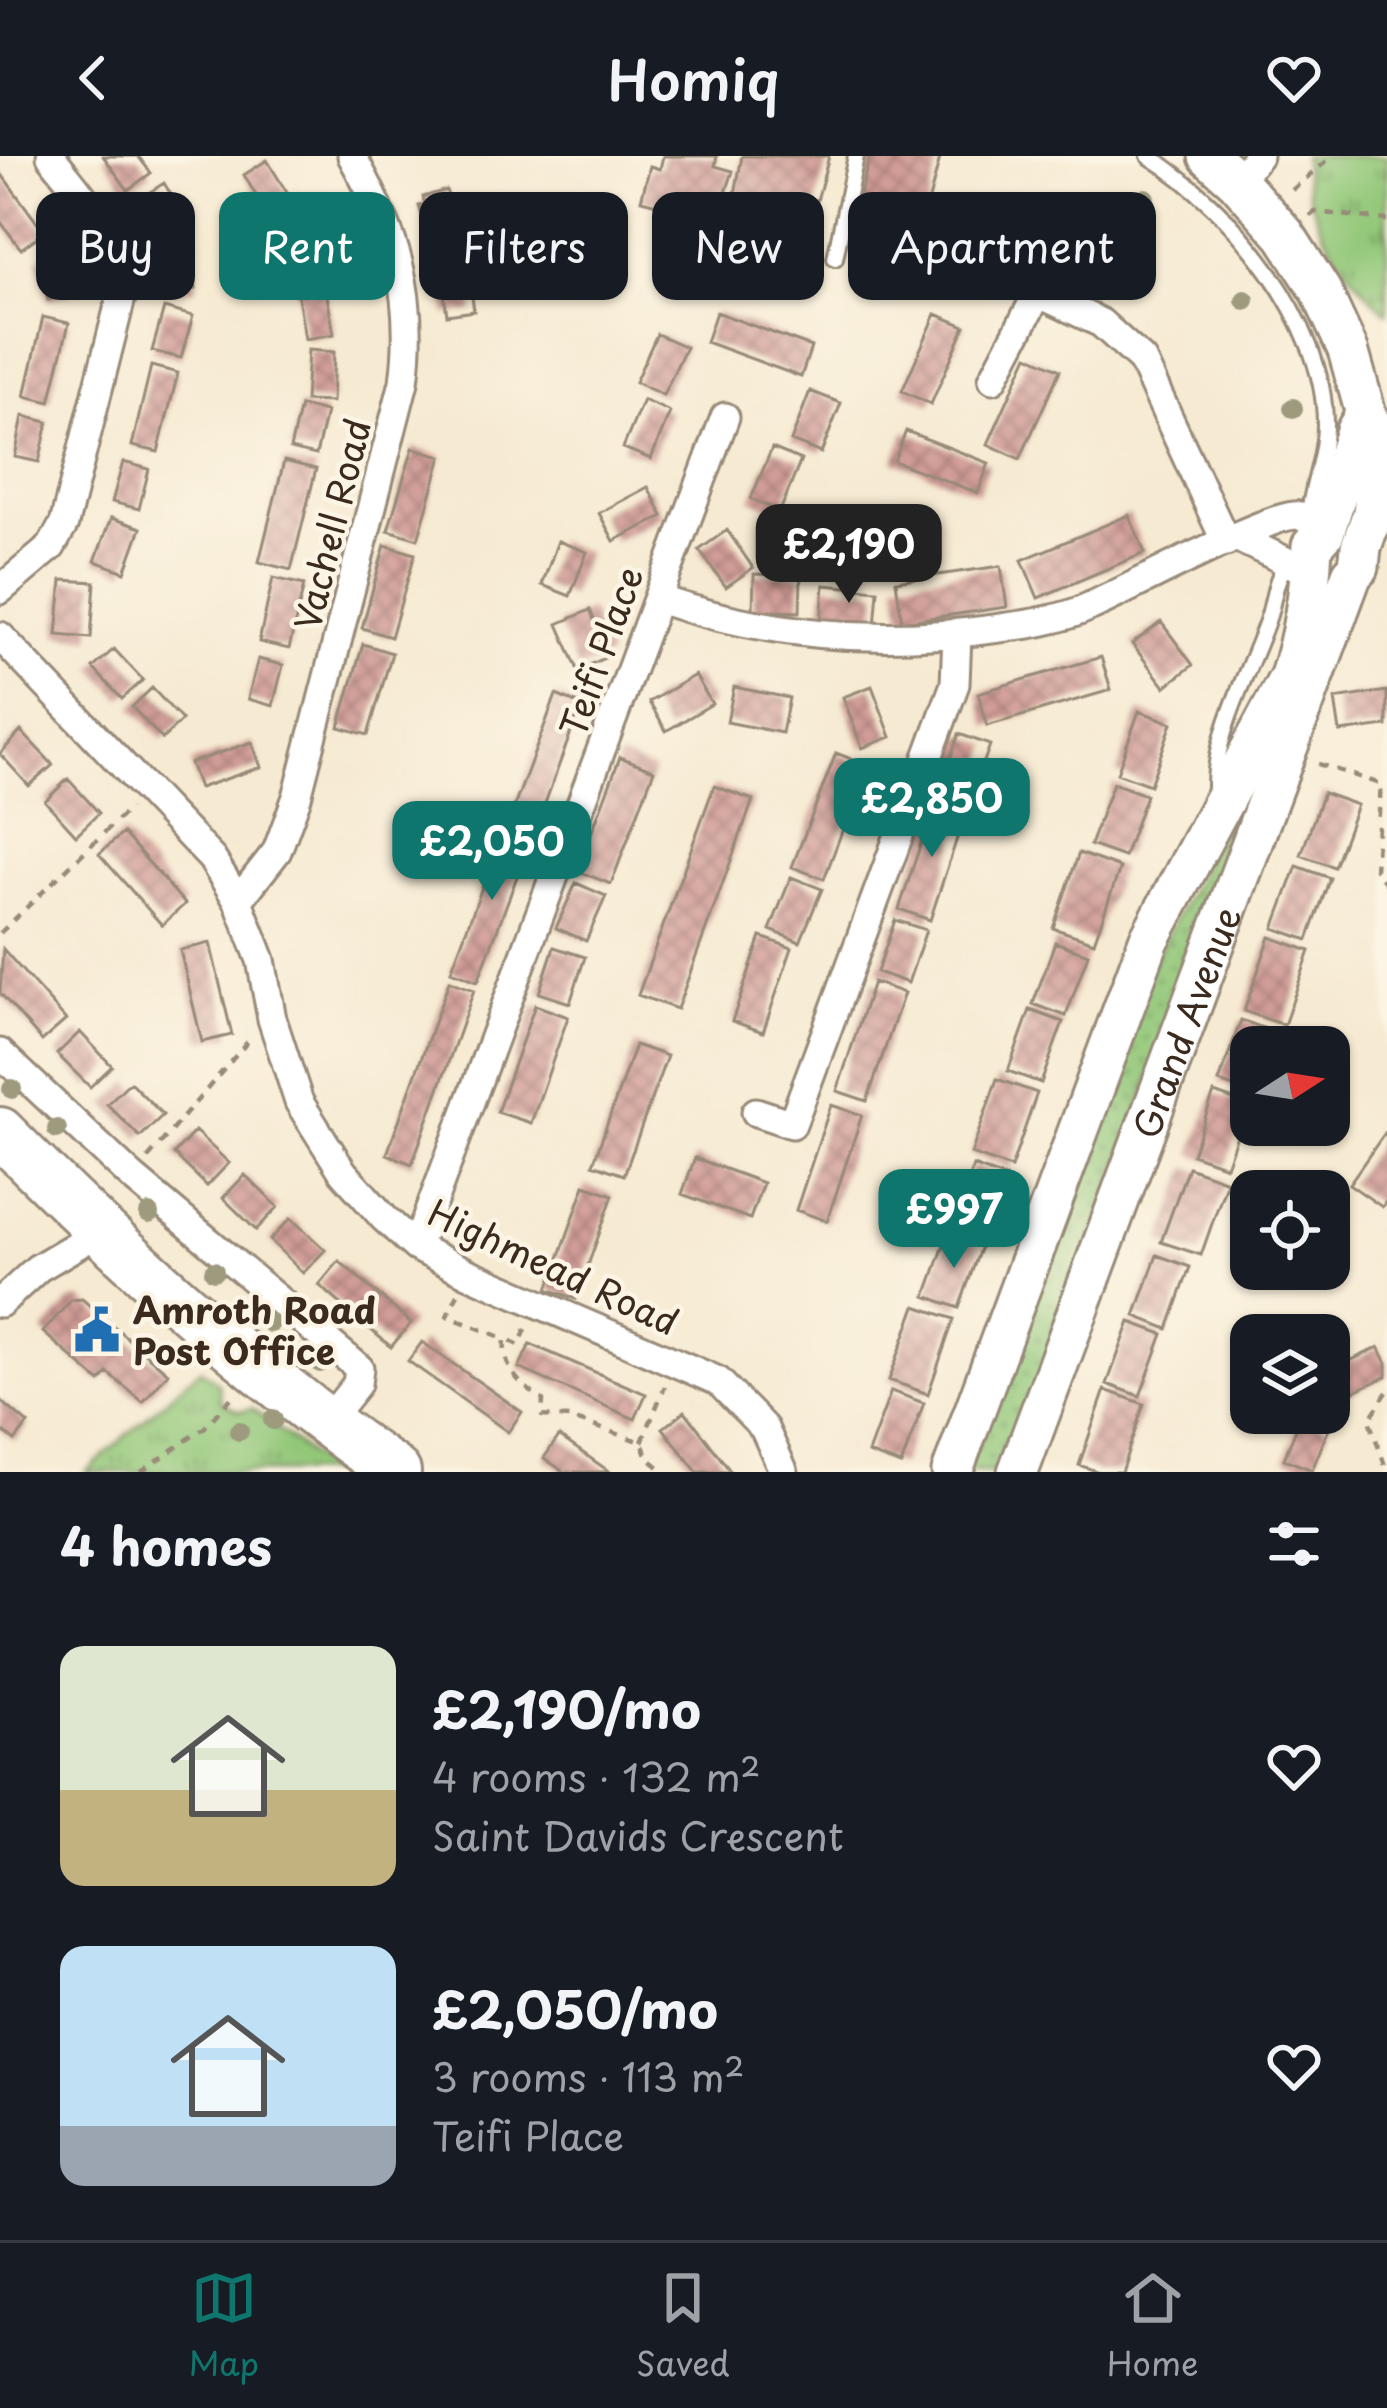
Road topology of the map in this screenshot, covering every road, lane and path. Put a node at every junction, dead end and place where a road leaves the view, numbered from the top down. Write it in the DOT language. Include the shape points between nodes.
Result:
graph roads {
  1 [pos="51,156"];
  2 [pos="352,156"];
  3 [pos="856,156"];
  4 [pos="1149,156"];
  5 [pos="1334,156"];
  6 [pos="1235,164"];
  7 [pos="1292,190"];
  8 [pos="1315,212"];
  9 [pos="1387,220"];
  10 [pos="836,258"];
  11 [pos="1034,300"];
  12 [pos="1053,300"];
  13 [pos="993,379"];
  14 [pos="1376,409"];
  15 [pos="725,417"];
  16 [pos="1232,540"];
  17 [pos="1309,545"];
  18 [pos="1357,561"];
  19 [pos="0,590"];
  20 [pos="658,599"];
  21 [pos="957,634"];
  22 [pos="0,636"];
  23 [pos="1284,753"];
  24 [pos="148,790"];
  25 [pos="1387,885"];
  26 [pos="238,901"];
  27 [pos="0,933"];
  28 [pos="277,1031"];
  29 [pos="0,1053"];
  30 [pos="756,1112"];
  31 [pos="0,1132"];
  32 [pos="132,1177"];
  33 [pos="95,1227"];
  34 [pos="416,1247"];
  35 [pos="468,1273"];
  36 [pos="537,1302"];
  37 [pos="0,1303"];
  38 [pos="505,1338"];
  39 [pos="675,1362"];
  40 [pos="237,1391"];
  41 [pos="1387,1392"];
  42 [pos="325,1424"];
  43 [pos="641,1442"];
  44 [pos="1387,1471"];
  45 [pos="141,1472"];
  46 [pos="396,1472"];
  47 [pos="665,1472"];
  48 [pos="784,1472"];
  49 [pos="952,1472"];
  50 [pos="1018,1472"];
  1 -- 19 [label="street" via="112,238 123,290 64,524 51,547"];
  2 -- 26 [label="street, Vachell Road" via="403,273 404,382 297,797 277,851"];
  3 -- 10 [label="lane"];
  4 -- 17 [label="lane, Grand Avenue" via="1242,238 1304,337 1325,422"];
  5 -- 7 [label="path"];
  6 -- 14 [label="street, Grand Avenue" via="1321,291"];
  8 -- 9 [label="path"];
  11 -- 13 [label="street"];
  12 -- 16 [label="street" via="1101,323 1142,360"];
  14 -- 17 [label="street, Grand Avenue" via="1356,431"];
  14 -- 18 [label="street, Grand Avenue" via="1372,513"];
  15 -- 20 [label="street, Teifi Place"];
  16 -- 17 [label="street"];
  16 -- 17 [label="street" via="1293,516"];
  16 -- 21 [label="street" via="1086,609"];
  17 -- 18 [label="street" via="1341,528 1356,538"];
  17 -- 49 [label="street, Grand Avenue" via="1290,676 1149,940"];
  18 -- 23 [label="street, Grand Avenue"];
  20 -- 21 [label="street" via="804,633 886,640"];
  20 -- 34 [label="street, Teifi Place"];
  21 -- 30 [label="street" via="955,684 792,1124"];
  22 -- 24 [label="street, Highmead Road"];
  23 -- 25 [label="path" via="1381,784 1375,869"];
  23 -- 50 [label="street, Grand Avenue"];
  24 -- 26 [label="street, Highmead Road" via="212,859"];
  24 -- 27 [label="path"];
  26 -- 28 [label="street, Highmead Road"];
  28 -- 32 [label="path" via="250,1039"];
  28 -- 34 [label="street, Highmead Road" via="299,1102 343,1172"];
  29 -- 32 [label="street"];
  31 -- 33 [label="highway"];
  32 -- 42 [label="street" via="359,1368 357,1384"];
  33 -- 37 [label="street"];
  33 -- 42 [label="highway"];
  34 -- 35 [label="street, Highmead Road"];
  35 -- 36 [label="street, Highmead Road"];
  35 -- 38 [label="path" via="448,1316"];
  36 -- 38 [label="path" via="519,1345"];
  36 -- 39 [label="street, Highmead Road"];
  38 -- 43 [label="path" via="503,1359 543,1400 542,1416"];
  39 -- 43 [label="path"];
  39 -- 48 [label="street, Highmead Road" via="734,1397 764,1428"];
  40 -- 45 [label="path" via="204,1428"];
  41 -- 44 [label="path" via="1369,1420"];
  42 -- 46 [label="highway"];
  43 -- 47 [label="path"];
}
